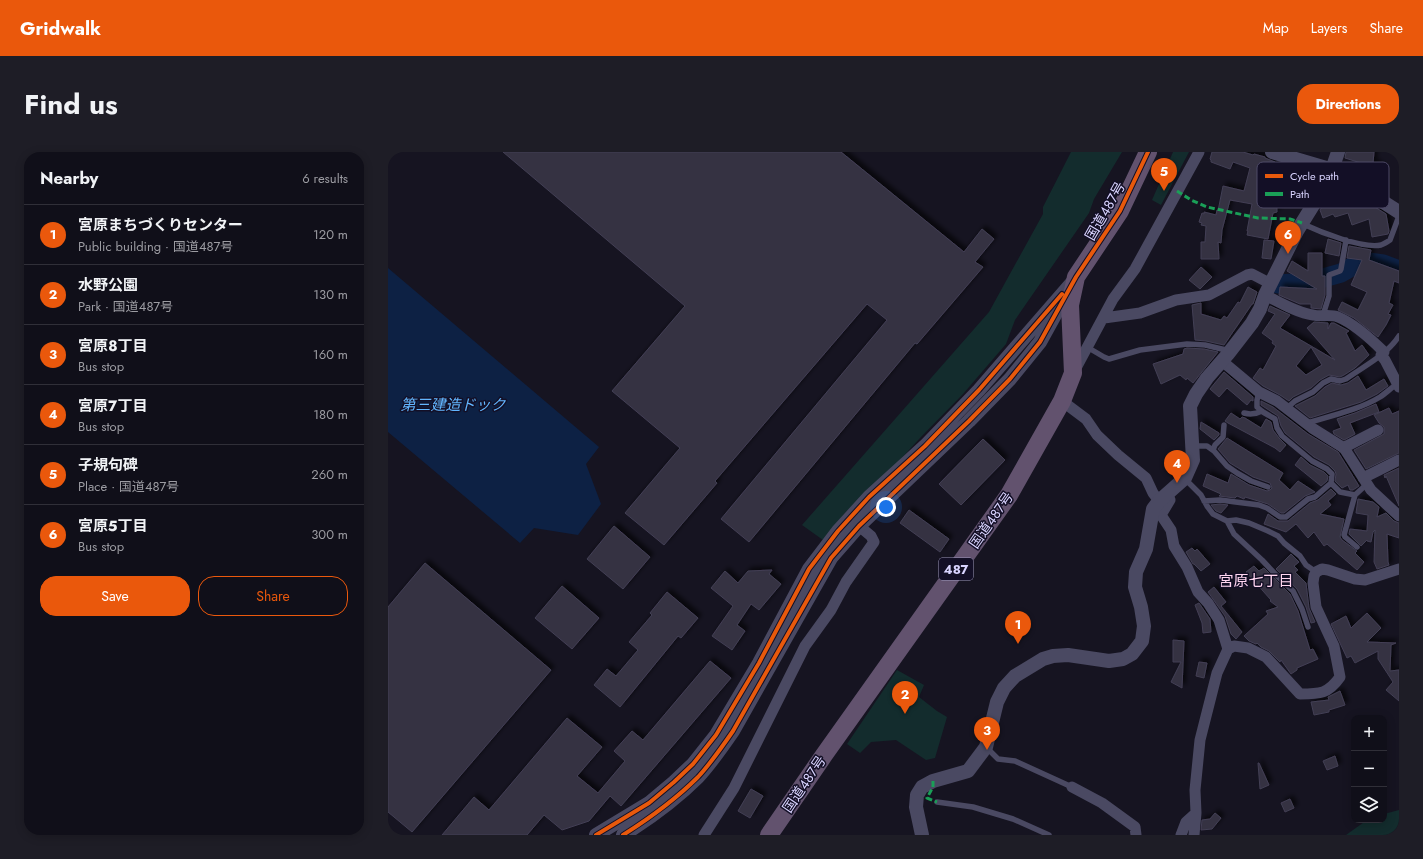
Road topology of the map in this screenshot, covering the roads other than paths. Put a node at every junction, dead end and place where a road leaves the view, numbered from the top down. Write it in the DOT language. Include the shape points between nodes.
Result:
graph roads {
  1 [pos="1148,152"];
  2 [pos="1199,152"];
  3 [pos="1272,152"];
  4 [pos="1338,152"];
  5 [pos="1306,162"];
  6 [pos="1335,162"];
  7 [pos="1389,205"];
  8 [pos="1311,208"];
  9 [pos="1399,212"];
  10 [pos="1399,216"];
  11 [pos="1302,223"];
  12 [pos="1346,240"];
  13 [pos="1076,277"];
  14 [pos="1268,290"];
  15 [pos="1323,315"];
  16 [pos="1104,318"];
  17 [pos="1399,336"];
  18 [pos="1087,347"];
  19 [pos="1382,354"];
  20 [pos="1226,356"];
  21 [pos="1073,373"];
  22 [pos="1398,385"];
  23 [pos="1259,392"];
  24 [pos="1062,401"];
  25 [pos="1287,408"];
  26 [pos="1262,411"];
  27 [pos="1244,413"];
  28 [pos="1306,423"];
  29 [pos="1224,425"];
  30 [pos="1378,430"];
  31 [pos="1193,446"];
  32 [pos="1342,448"];
  33 [pos="1213,450"];
  34 [pos="1399,460"];
  35 [pos="1185,478"];
  36 [pos="1365,481"];
  37 [pos="1330,483"];
  38 [pos="1268,487"];
  39 [pos="1355,496"];
  40 [pos="1163,497"];
  41 [pos="1204,501"];
  42 [pos="1399,516"];
  43 [pos="1227,521"];
  44 [pos="854,522"];
  45 [pos="1358,547"];
  46 [pos="1399,569"];
  47 [pos="1316,572"];
  48 [pos="1308,627"];
  49 [pos="1228,649"];
  50 [pos="986,747"];
  51 [pos="1072,787"];
  52 [pos="937,802"];
  53 [pos="1196,813"];
  54 [pos="596,835"];
  55 [pos="623,835"];
  56 [pos="704,835"];
  57 [pos="769,835"];
  58 [pos="922,835"];
  59 [pos="1049,835"];
  60 [pos="1136,835"];
  61 [pos="1181,835"];
  62 [pos="1194,835"];
  1 -- 13 [label="highway, 国道487号 / 487" via="1120,211"];
  2 -- 16 [label="street" via="1135,269 1113,299"];
  3 -- 5 [label="street"];
  4 -- 6 [label="street"];
  7 -- 9 [label="street"];
  8 -- 11 [label="street"];
  10 -- 12 [label="lane" via="1390,240 1381,245"];
  11 -- 12 [label="lane"];
  11 -- 14 [label="street"];
  12 -- 15 [label="lane" via="1341,269 1329,275 1329,296"];
  13 -- 21 [label="highway, 国道487号 / 487" via="1070,305"];
  13 -- 44 [label="street" via="979,390 925,446 869,497"];
  14 -- 15 [label="street" via="1286,305 1314,315"];
  14 -- 16 [label="street" via="1252,274 1209,295 1176,300 1140,313"];
  14 -- 20 [label="street" via="1252,323"];
  15 -- 19 [label="street" via="1337,317 1346,322 1367,336"];
  16 -- 18 [label="street"];
  17 -- 19 [label="lane"];
  18 -- 20 [label="lane" via="1109,359 1140,350 1187,344 1205,345"];
  18 -- 21 [label="street"];
  19 -- 22 [label="street"];
  19 -- 25 [label="lane" via="1346,379 1331,379 1323,383"];
  20 -- 23 [label="street" via="1236,374"];
  20 -- 31 [label="street" via="1207,378 1190,406"];
  21 -- 24 [label="highway, 国道487号 / 487"];
  22 -- 28 [label="lane" via="1349,410"];
  23 -- 25 [label="street"];
  23 -- 26 [label="lane" via="1257,407"];
  24 -- 40 [label="street" via="1086,418 1098,435 1146,478 1152,493"];
  24 -- 57 [label="highway, 国道487号 / 487" via="1010,495"];
  25 -- 28 [label="street"];
  26 -- 27 [label="lane" via="1249,415"];
  26 -- 37 [label="lane" via="1275,419 1276,428 1282,436 1332,474"];
  28 -- 32 [label="street"];
  29 -- 33 [label="lane" via="1223,437"];
  30 -- 32 [label="street"];
  31 -- 33 [label="lane" via="1207,446"];
  31 -- 35 [label="street" via="1193,460"];
  32 -- 36 [label="street"];
  33 -- 38 [label="lane" via="1237,473"];
  34 -- 36 [label="street"];
  35 -- 40 [label="street"];
  35 -- 41 [label="lane"];
  36 -- 39 [label="lane"];
  36 -- 42 [label="street"];
  37 -- 39 [label="lane" via="1340,492"];
  37 -- 41 [label="lane" via="1286,517 1280,517 1259,506 1220,500"];
  39 -- 45 [label="lane" via="1344,534"];
  40 -- 49 [label="street" via="1170,500 1161,515 1171,530 1174,546 1198,592 1219,620"];
  40 -- 50 [label="street" via="1153,509 1146,550 1136,572 1135,586 1144,626 1142,640 1132,654 1123,659 1109,661 1068,655 1053,656 1043,659 1015,676 1004,688 997,702"];
  41 -- 43 [label="lane" via="1214,514"];
  43 -- 47 [label="lane" via="1249,523 1278,536"];
  43 -- 48 [label="lane" via="1234,534 1293,591"];
  44 -- 54 [label="street" via="838,531 809,569 716,735 693,764 649,803"];
  44 -- 55 [label="street" via="716,756 676,798 651,818"];
  44 -- 56 [label="street" via="871,536 874,542 805,646 734,788"];
  46 -- 47 [label="street" via="1365,580 1322,569"];
  47 -- 49 [label="street" via="1313,583 1316,607 1334,646 1340,677 1333,687 1320,694 1300,694 1266,657 1248,648 1234,646"];
  49 -- 53 [label="street" via="1217,673 1200,740 1195,790"];
  50 -- 51 [label="lane" via="998,759 1015,762"];
  50 -- 58 [label="street" via="968,770 932,781 922,787 916,795"];
  51 -- 60 [label="street" via="1102,803 1135,827"];
  52 -- 59 [label="lane" via="973,806 1013,819"];
  53 -- 61 [label="street" via="1186,822"];
  53 -- 62 [label="street"];
}
